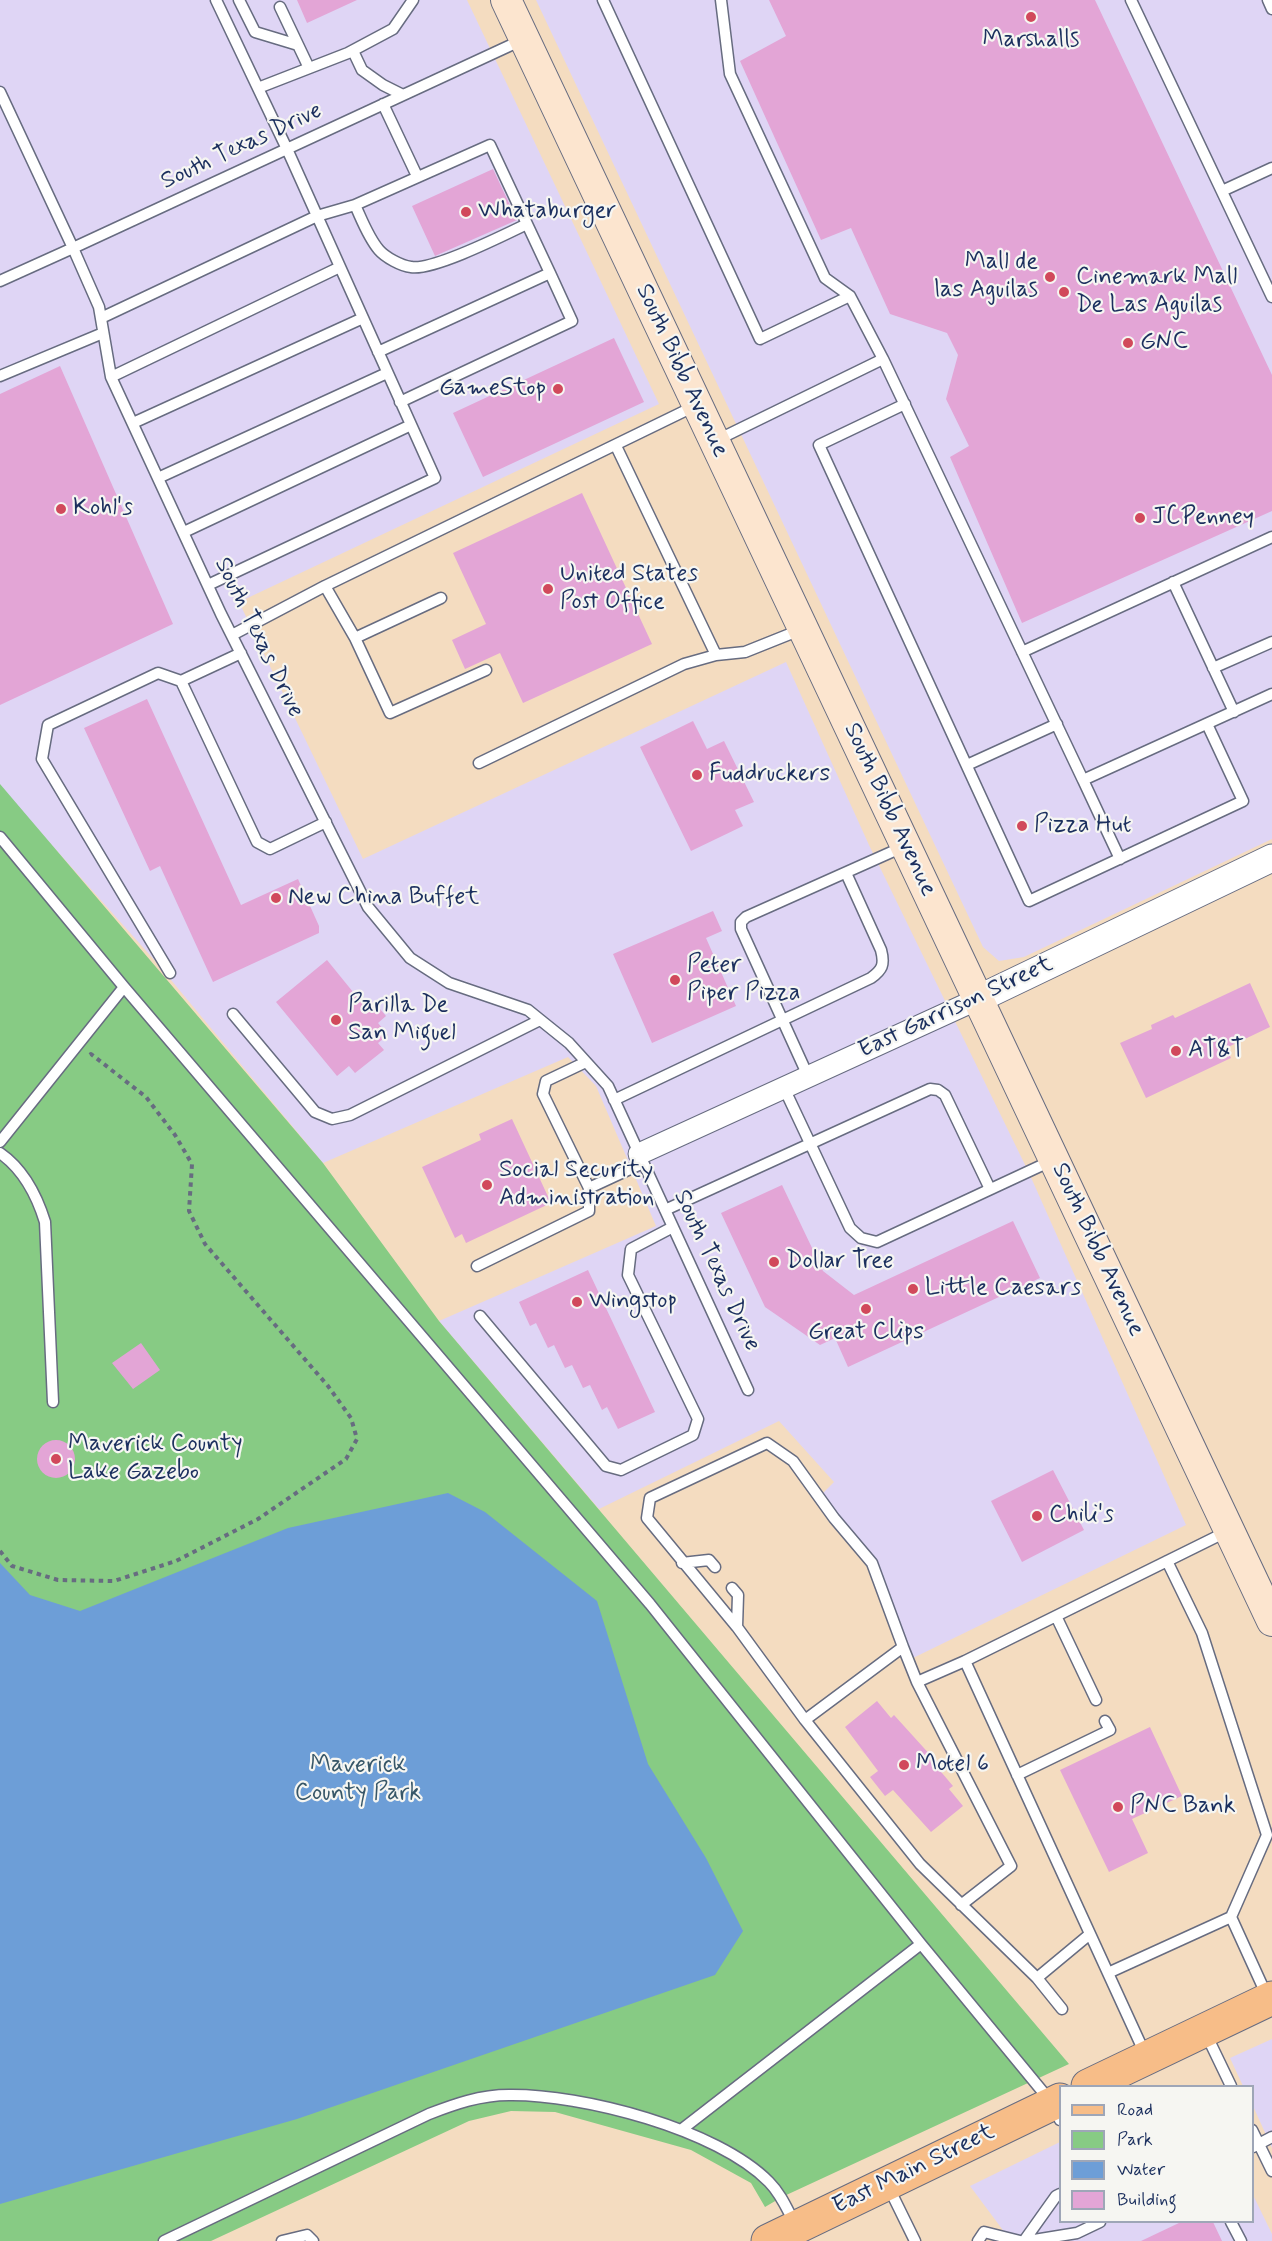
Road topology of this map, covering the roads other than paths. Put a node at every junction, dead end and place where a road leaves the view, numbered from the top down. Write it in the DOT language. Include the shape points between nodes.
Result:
graph roads {
  1 [pos="216,0"];
  2 [pos="238,0"];
  3 [pos="413,0"];
  4 [pos="506,0"];
  5 [pos="603,0"];
  6 [pos="721,0"];
  7 [pos="1131,0"];
  8 [pos="1268,0"];
  9 [pos="280,7"];
  10 [pos="1272,9"];
  11 [pos="525,39"];
  12 [pos="298,45"];
  13 [pos="353,51"];
  14 [pos="309,68"];
  15 [pos="258,88"];
  16 [pos="0,92"];
  17 [pos="403,95"];
  18 [pos="383,104"];
  19 [pos="287,149"];
  20 [pos="1272,168"];
  21 [pos="417,176"];
  22 [pos="1222,191"];
  23 [pos="355,205"];
  24 [pos="317,216"];
  25 [pos="527,224"];
  26 [pos="73,248"];
  27 [pos="340,267"];
  28 [pos="550,273"];
  29 [pos="0,281"];
  30 [pos="850,296"];
  31 [pos="1272,297"];
  32 [pos="101,318"];
  33 [pos="363,318"];
  34 [pos="103,333"];
  35 [pos="378,352"];
  36 [pos="884,359"];
  37 [pos="387,373"];
  38 [pos="0,376"];
  39 [pos="111,377"];
  40 [pos="400,402"];
  41 [pos="905,404"];
  42 [pos="697,405"];
  43 [pos="133,423"];
  44 [pos="411,425"];
  45 [pos="715,441"];
  46 [pos="616,446"];
  47 [pos="158,478"];
  48 [pos="184,532"];
  49 [pos="1272,537"];
  50 [pos="1173,582"];
  51 [pos="208,585"];
  52 [pos="325,586"];
  53 [pos="441,598"];
  54 [pos="803,629"];
  55 [pos="232,635"];
  56 [pos="355,638"];
  57 [pos="1272,642"];
  58 [pos="1022,652"];
  59 [pos="241,653"];
  60 [pos="716,655"];
  61 [pos="1213,668"];
  62 [pos="486,670"];
  63 [pos="181,681"];
  64 [pos="1272,694"];
  65 [pos="1233,712"];
  66 [pos="1057,724"];
  67 [pos="1207,724"];
  68 [pos="479,763"];
  69 [pos="967,765"];
  70 [pos="1083,780"];
  71 [pos="326,822"];
  72 [pos="0,837"];
  73 [pos="906,846"];
  74 [pos="1272,858"];
  75 [pos="1120,859"];
  76 [pos="846,873"];
  77 [pos="170,973"];
  78 [pos="124,987"];
  79 [pos="978,999"];
  80 [pos="232,1014"];
  81 [pos="540,1020"];
  82 [pos="782,1021"];
  83 [pos="586,1062"];
  84 [pos="808,1076"];
  85 [pos="784,1088"];
  86 [pos="614,1100"];
  87 [pos="0,1142"];
  88 [pos="810,1143"];
  89 [pos="0,1153"];
  90 [pos="641,1159"];
  91 [pos="1054,1159"];
  92 [pos="589,1188"];
  93 [pos="990,1189"];
  94 [pos="665,1210"];
  95 [pos="673,1227"];
  96 [pos="477,1266"];
  97 [pos="480,1316"];
  98 [pos="748,1390"];
  99 [pos="53,1402"];
  100 [pos="1229,1530"];
  101 [pos="1167,1561"];
  102 [pos="682,1563"];
  103 [pos="715,1567"];
  104 [pos="732,1588"];
  105 [pos="1270,1613"];
  106 [pos="1056,1616"];
  107 [pos="737,1627"];
  108 [pos="903,1647"];
  109 [pos="965,1662"];
  110 [pos="917,1682"];
  111 [pos="1095,1700"];
  112 [pos="805,1720"];
  113 [pos="1105,1721"];
  114 [pos="1017,1775"];
  115 [pos="962,1905"];
  116 [pos="1231,1917"];
  117 [pos="1090,1934"];
  118 [pos="921,1944"];
  119 [pos="1108,1973"];
  120 [pos="1037,1978"];
  121 [pos="1271,1999"];
  122 [pos="1062,2009"];
  123 [pos="1204,2031"];
  124 [pos="1147,2058"];
  125 [pos="1090,2085"];
  126 [pos="1231,2085"];
  127 [pos="1058,2108"];
  128 [pos="681,2130"];
  129 [pos="1272,2137"];
  130 [pos="1256,2145"];
  131 [pos="1272,2171"];
  132 [pos="887,2183"];
  133 [pos="1059,2194"];
  134 [pos="1099,2223"];
  135 [pos="1232,2223"];
  136 [pos="782,2234"];
  137 [pos="1079,2237"];
  138 [pos="164,2241"];
  139 [pos="282,2241"];
  140 [pos="313,2241"];
  141 [pos="915,2241"];
  142 [pos="978,2241"];
  143 [pos="1024,2241"];
  144 [pos="1241,2241"];
  1 -- 15 [label="lane"];
  2 -- 12 [label="lane" via="255,32"];
  3 -- 13 [label="lane" via="393,29"];
  4 -- 11 [label="main road, South Bibb Avenue"];
  5 -- 30 [label="lane" via="760,339"];
  6 -- 30 [label="lane" via="730,74 825,278"];
  7 -- 22 [label="lane"];
  8 -- 10 [label="lane"];
  9 -- 12 [label="lane"];
  11 -- 17 [label="lane, South Texas Drive"];
  11 -- 42 [label="main road, South Bibb Avenue"];
  12 -- 14 [label="lane"];
  13 -- 14 [label="lane"];
  13 -- 17 [label="lane" via="362,70"];
  14 -- 15 [label="lane"];
  15 -- 19 [label="lane"];
  16 -- 26 [label="lane"];
  17 -- 18 [label="lane, South Texas Drive"];
  18 -- 19 [label="lane, South Texas Drive"];
  18 -- 21 [label="lane"];
  19 -- 24 [label="lane"];
  19 -- 26 [label="lane, South Texas Drive"];
  20 -- 22 [label="lane"];
  21 -- 23 [label="lane"];
  21 -- 25 [label="lane" via="490,145"];
  22 -- 31 [label="lane"];
  23 -- 24 [label="lane"];
  23 -- 25 [label="lane" via="380,251 412,268 450,258"];
  24 -- 27 [label="lane"];
  24 -- 32 [label="lane"];
  25 -- 28 [label="lane"];
  26 -- 29 [label="lane"];
  26 -- 32 [label="lane, South Texas Drive"];
  27 -- 33 [label="lane"];
  27 -- 39 [label="lane"];
  28 -- 35 [label="lane"];
  28 -- 40 [label="lane" via="572,321"];
  30 -- 36 [label="lane"];
  32 -- 34 [label="lane, South Texas Drive"];
  33 -- 35 [label="lane"];
  33 -- 43 [label="lane"];
  34 -- 38 [label="lane"];
  34 -- 39 [label="lane, South Texas Drive"];
  35 -- 37 [label="lane"];
  36 -- 41 [label="lane"];
  36 -- 45 [label="lane"];
  37 -- 40 [label="lane"];
  37 -- 47 [label="lane"];
  39 -- 43 [label="lane, South Texas Drive"];
  40 -- 44 [label="lane"];
  41 -- 58 [label="lane"];
  41 -- 69 [label="lane" via="819,445"];
  42 -- 45 [label="main road, South Bibb Avenue"];
  42 -- 46 [label="lane"];
  43 -- 47 [label="lane, South Texas Drive"];
  44 -- 48 [label="lane"];
  44 -- 51 [label="lane" via="435,478"];
  45 -- 54 [label="main road, South Bibb Avenue"];
  46 -- 52 [label="lane"];
  46 -- 60 [label="lane"];
  47 -- 48 [label="lane, South Texas Drive"];
  48 -- 51 [label="lane, South Texas Drive"];
  49 -- 50 [label="lane"];
  50 -- 58 [label="lane"];
  50 -- 61 [label="lane"];
  51 -- 55 [label="lane, South Texas Drive"];
  52 -- 55 [label="lane"];
  52 -- 56 [label="lane"];
  53 -- 56 [label="lane"];
  54 -- 60 [label="lane" via="745,652"];
  54 -- 73 [label="main road, South Bibb Avenue"];
  55 -- 59 [label="lane, South Texas Drive"];
  56 -- 62 [label="lane" via="390,713"];
  57 -- 61 [label="lane"];
  58 -- 66 [label="lane"];
  59 -- 63 [label="lane"];
  59 -- 71 [label="lane, South Texas Drive"];
  60 -- 68 [label="lane" via="684,664"];
  61 -- 65 [label="lane"];
  63 -- 71 [label="lane" via="257,842 270,849"];
  63 -- 77 [label="lane" via="158,673 48,725 42,759"];
  64 -- 65 [label="lane"];
  65 -- 67 [label="lane"];
  66 -- 69 [label="lane"];
  66 -- 70 [label="lane"];
  67 -- 70 [label="lane"];
  67 -- 75 [label="lane" via="1244,801"];
  69 -- 75 [label="lane" via="1029,902"];
  70 -- 75 [label="lane"];
  71 -- 81 [label="lane, South Texas Drive" via="368,906 410,958 449,983 528,1010"];
  72 -- 78 [label="lane"];
  73 -- 76 [label="lane"];
  73 -- 79 [label="main road, South Bibb Avenue"];
  74 -- 79 [label="street, East Garrison Street"];
  76 -- 82 [label="lane" via="881,950 882,970"];
  76 -- 82 [label="lane" via="741,922"];
  78 -- 87 [label="lane"];
  78 -- 118 [label="lane" via="650,1604"];
  79 -- 84 [label="street, East Garrison Street"];
  79 -- 91 [label="main road, South Bibb Avenue"];
  80 -- 81 [label="lane" via="315,1112 332,1119 350,1115"];
  81 -- 83 [label="lane, South Texas Drive"];
  82 -- 84 [label="lane"];
  82 -- 86 [label="lane"];
  83 -- 86 [label="lane, South Texas Drive" via="608,1086"];
  83 -- 92 [label="lane" via="546,1081 543,1094"];
  84 -- 85 [label="street, East Garrison Street"];
  85 -- 88 [label="lane"];
  85 -- 90 [label="street, East Garrison Street"];
  86 -- 90 [label="lane, South Texas Drive"];
  88 -- 93 [label="lane" via="850,1228 861,1238 877,1242"];
  88 -- 93 [label="lane" via="930,1089 938,1090 945,1095"];
  88 -- 94 [label="lane"];
  89 -- 99 [label="lane" via="28,1182 45,1222"];
  90 -- 92 [label="lane"];
  90 -- 94 [label="lane, South Texas Drive"];
  91 -- 93 [label="lane"];
  91 -- 100 [label="main road, South Bibb Avenue"];
  92 -- 96 [label="lane" via="589,1211"];
  94 -- 95 [label="lane, South Texas Drive"];
  95 -- 97 [label="lane" via="630,1249 628,1275 698,1419 693,1436 621,1470 606,1466"];
  95 -- 98 [label="lane, South Texas Drive"];
  100 -- 101 [label="lane"];
  100 -- 105 [label="main road, South Bibb Avenue"];
  101 -- 106 [label="lane"];
  101 -- 116 [label="lane" via="1202,1633 1267,1835"];
  102 -- 103 [label="lane" via="709,1560"];
  102 -- 107 [label="lane"];
  102 -- 108 [label="lane" via="647,1518 650,1498 767,1443 793,1461 872,1563"];
  104 -- 107 [label="lane" via="738,1595"];
  106 -- 109 [label="lane"];
  106 -- 111 [label="lane"];
  107 -- 112 [label="lane"];
  108 -- 110 [label="lane"];
  108 -- 112 [label="lane"];
  109 -- 110 [label="lane"];
  109 -- 114 [label="lane"];
  110 -- 115 [label="lane" via="1011,1866"];
  112 -- 115 [label="lane" via="920,1864"];
  113 -- 114 [label="lane" via="1110,1731"];
  114 -- 117 [label="lane"];
  115 -- 120 [label="lane"];
  116 -- 119 [label="lane"];
  116 -- 121 [label="lane"];
  117 -- 119 [label="lane"];
  117 -- 120 [label="lane"];
  118 -- 127 [label="lane"];
  118 -- 128 [label="lane"];
  119 -- 124 [label="lane"];
  120 -- 122 [label="lane"];
  121 -- 123 [label="main road"];
  123 -- 124 [label="main road"];
  123 -- 126 [label="lane"];
  124 -- 125 [label="main road"];
  127 -- 132 [label="main road, East Main Street"];
  128 -- 136 [label="lane" via="733,2155 769,2182 782,2197"];
  128 -- 138 [label="lane" via="558,2098 507,2095 467,2100 429,2114"];
  129 -- 130 [label="lane"];
  130 -- 131 [label="lane"];
  132 -- 136 [label="main road, East Main Street"];
  132 -- 141 [label="lane"];
  133 -- 143 [label="lane"];
  134 -- 137 [label="lane"];
  135 -- 144 [label="lane"];
  137 -- 143 [label="lane"];
  139 -- 140 [label="lane" via="307,2235"];
  142 -- 143 [label="lane" via="984,2232"];
}
